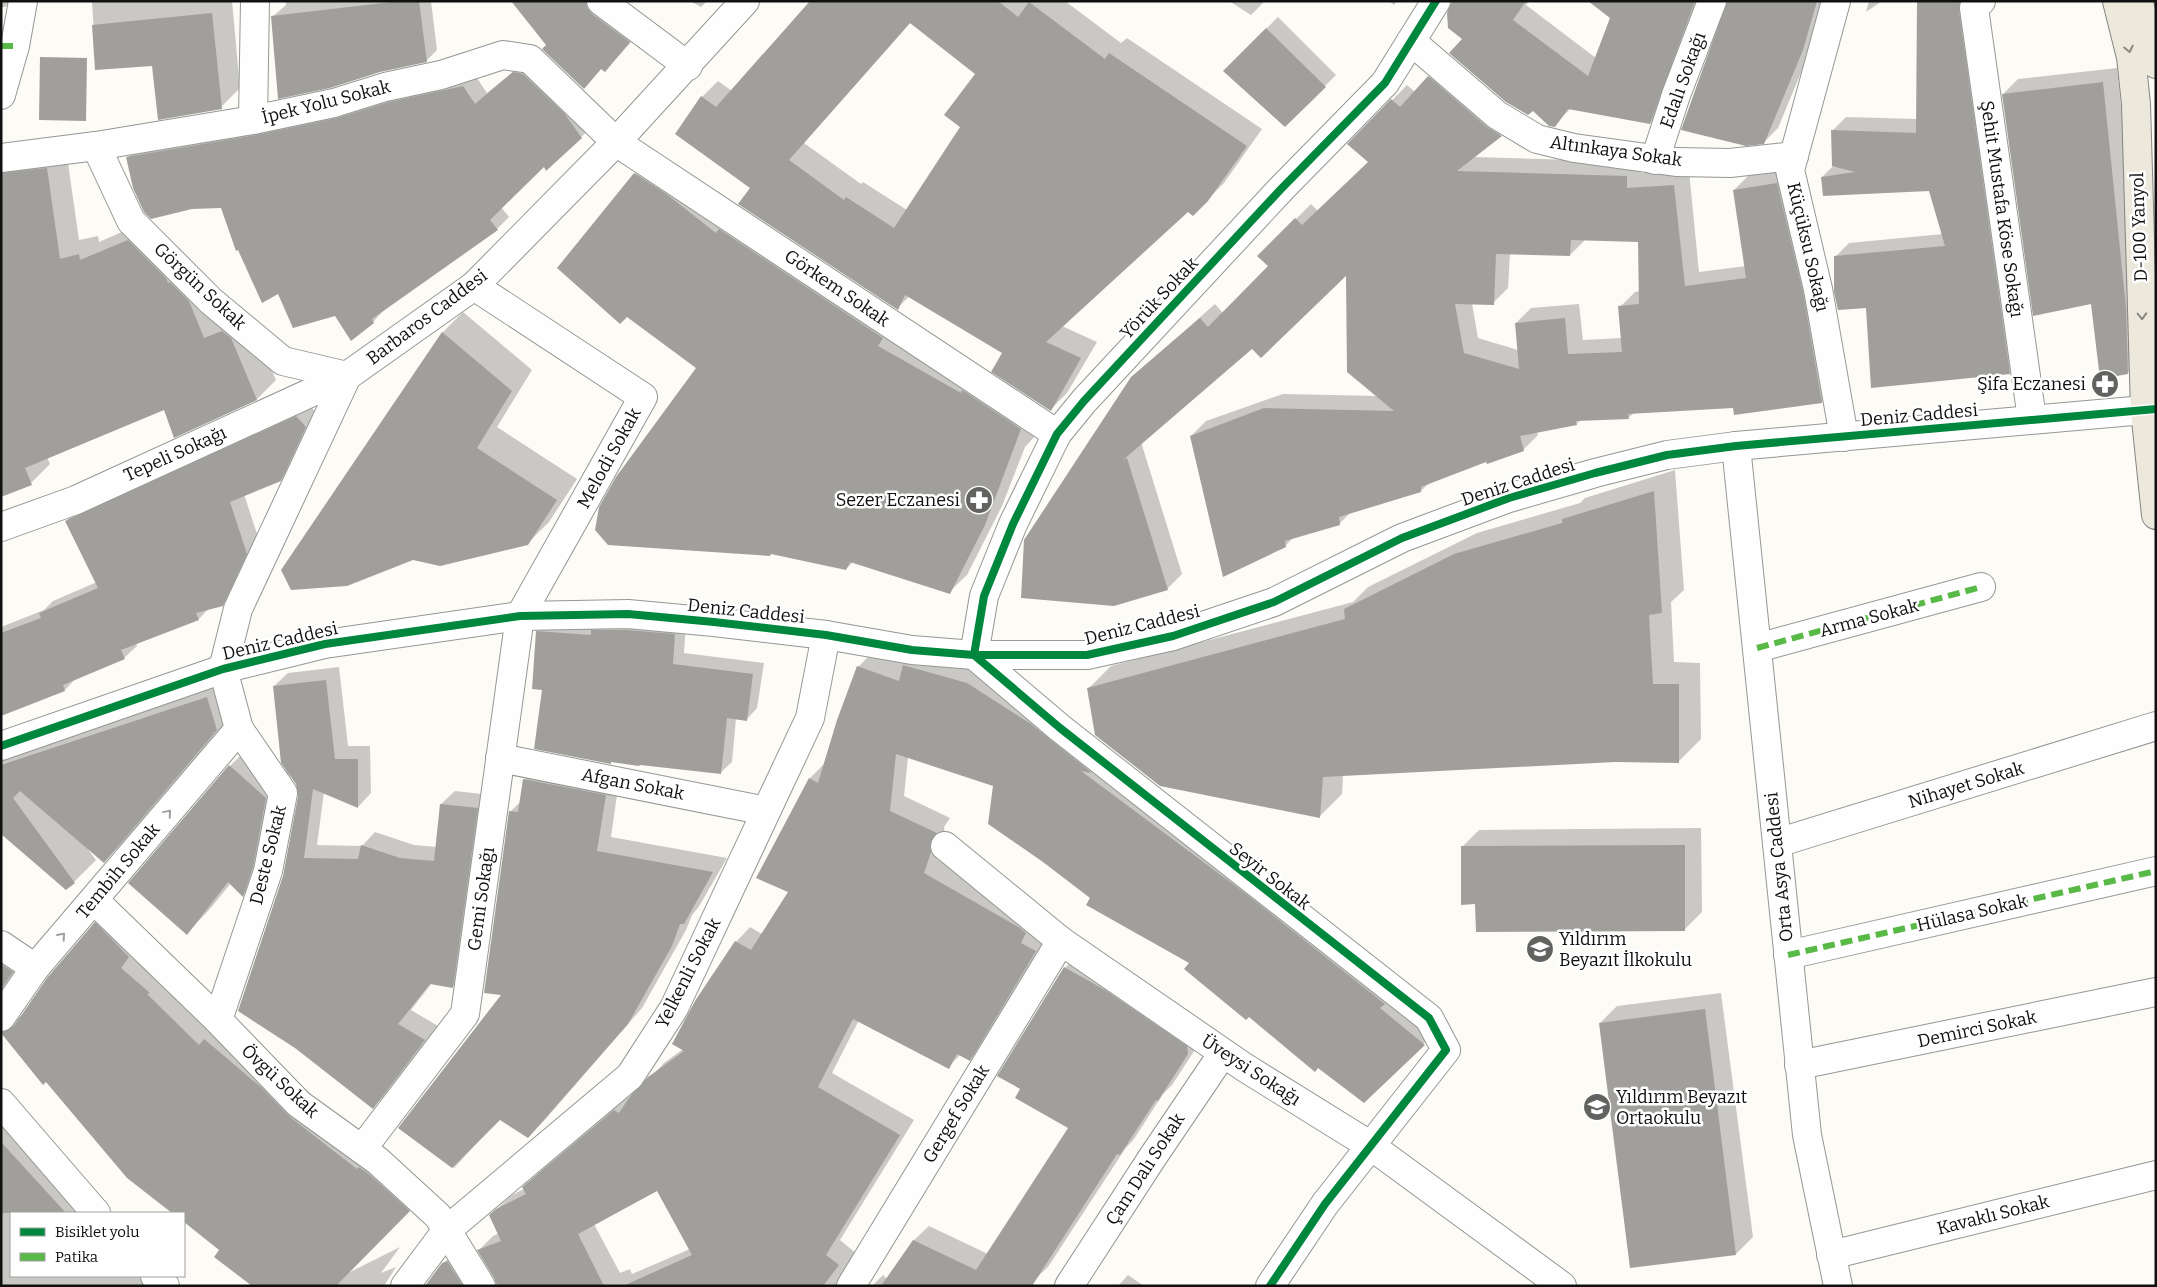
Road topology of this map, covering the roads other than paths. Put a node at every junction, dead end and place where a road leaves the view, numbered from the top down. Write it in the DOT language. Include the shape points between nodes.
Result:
graph roads {
  1 [pos="23,1"];
  2 [pos="255,1"];
  3 [pos="601,1"];
  4 [pos="745,1"];
  5 [pos="1436,1"];
  6 [pos="1712,1"];
  7 [pos="1836,1"];
  8 [pos="1981,1"];
  9 [pos="2118,1"];
  10 [pos="2138,1"];
  11 [pos="1411,41"];
  12 [pos="8,46"];
  13 [pos="2156,64"];
  14 [pos="688,66"];
  15 [pos="1,95"];
  16 [pos="254,120"];
  17 [pos="616,142"];
  18 [pos="96,146"];
  19 [pos="1794,156"];
  20 [pos="1,158"];
  21 [pos="1655,160"];
  22 [pos="474,286"];
  23 [pos="347,376"];
  24 [pos="2150,409"];
  25 [pos="2032,419"];
  26 [pos="1057,434"];
  27 [pos="1844,437"];
  28 [pos="1736,446"];
  29 [pos="2156,514"];
  30 [pos="1,527"];
  31 [pos="1981,587"];
  32 [pos="520,616"];
  33 [pos="826,635"];
  34 [pos="1757,648"];
  35 [pos="974,655"];
  36 [pos="223,669"];
  37 [pos="2156,726"];
  38 [pos="238,729"];
  39 [pos="1,746"];
  40 [pos="500,758"];
  41 [pos="766,811"];
  42 [pos="1777,844"];
  43 [pos="945,846"];
  44 [pos="2156,871"];
  45 [pos="94,900"];
  46 [pos="1061,941"];
  47 [pos="1,945"];
  48 [pos="1788,955"];
  49 [pos="35,968"];
  50 [pos="2156,992"];
  51 [pos="1,1017"];
  52 [pos="218,1020"];
  53 [pos="1223,1052"];
  54 [pos="1799,1065"];
  55 [pos="1,1103"];
  56 [pos="1371,1146"];
  57 [pos="362,1149"];
  58 [pos="2156,1175"];
  59 [pos="95,1212"];
  60 [pos="447,1230"];
  61 [pos="1831,1255"];
  62 [pos="156,1277"];
  63 [pos="165,1286"];
  64 [pos="405,1286"];
  65 [pos="481,1286"];
  66 [pos="851,1286"];
  67 [pos="1069,1286"];
  68 [pos="1270,1286"];
  69 [pos="1562,1286"];
  70 [pos="1838,1286"];
  1 -- 12 [label="street"];
  2 -- 16 [label="street"];
  3 -- 14 [label="street"];
  4 -- 14 [label="street, Barbaros Caddesi"];
  5 -- 11 [label="street, Yörük Sokak"];
  6 -- 21 [label="street, Edalı Sokağı"];
  7 -- 19 [label="street, Küçüksu Sokağı"];
  8 -- 25 [label="street, Şehit Mustafa Köse Sokağı" via="1974,8"];
  9 -- 24 [label="main road, D-100 Yanyol, one-way" via="2136,104"];
  10 -- 13 [label="main road"];
  11 -- 21 [label="street, Altınkaya Sokak" via="1497,115 1537,139"];
  11 -- 26 [label="street, Yörük Sokak" via="1385,83 1260,211"];
  12 -- 15 [label="street"];
  14 -- 17 [label="street, Barbaros Caddesi"];
  16 -- 17 [label="street, İpek Yolu Sokak" via="441,75 502,55 530,59"];
  16 -- 18 [label="street, İpek Yolu Sokak"];
  17 -- 22 [label="street, Barbaros Caddesi"];
  17 -- 26 [label="street, Görkem Sokak"];
  18 -- 20 [label="street, İpek Yolu Sokak"];
  18 -- 23 [label="street, Görgün Sokak" via="132,221 211,301 283,361"];
  19 -- 21 [label="street, Altınkaya Sokak" via="1730,163"];
  19 -- 27 [label="street, Küçüksu Sokağı" via="1790,170 1818,289"];
  22 -- 23 [label="street, Barbaros Caddesi"];
  22 -- 32 [label="street, Melodi Sokak" via="643,397"];
  23 -- 30 [label="street, Tepeli Sokağı" via="76,500"];
  23 -- 36 [label="street, Barbaros Caddesi" via="238,609"];
  24 -- 25 [label="street, Deniz Caddesi"];
  24 -- 29 [label="main road, D-100 Yanyol"];
  25 -- 27 [label="street, Deniz Caddesi"];
  26 -- 35 [label="street, Yörük Sokak" via="1013,524 984,596"];
  27 -- 28 [label="street, Deniz Caddesi"];
  28 -- 34 [label="street, Orta Asya Caddesi"];
  28 -- 35 [label="street, Deniz Caddesi" via="1666,455 1509,498 1402,538 1274,602 1173,636 1087,655"];
  31 -- 34 [label="street, Arma Sokak"];
  32 -- 33 [label="street, Deniz Caddesi" via="628,614"];
  32 -- 36 [label="street, Deniz Caddesi" via="325,644"];
  32 -- 40 [label="street, Gemi Sokağı"];
  33 -- 35 [label="street, Deniz Caddesi" via="912,650"];
  33 -- 41 [label="street, Yelkenli Sokak" via="810,718"];
  34 -- 42 [label="street, Orta Asya Caddesi"];
  35 -- 56 [label="street, Seyir Sokak" via="1060,728 1428,1018 1446,1050"];
  36 -- 38 [label="street, Deste Sokak"];
  36 -- 39 [label="street, Deniz Caddesi"];
  37 -- 42 [label="street, Nihayet Sokak"];
  45 -- 38 [label="street, Tembih Sokak, one-way"];
  38 -- 52 [label="street, Deste Sokak" via="283,793 268,871"];
  40 -- 41 [label="street, Afgan Sokak"];
  40 -- 57 [label="street, Gemi Sokağı" via="465,1014"];
  41 -- 60 [label="street, Yelkenli Sokak" via="674,1008 630,1076"];
  42 -- 48 [label="street, Orta Asya Caddesi"];
  43 -- 46 [label="street, Üveysi Sokağı"];
  44 -- 48 [label="street, Hülasa Sokak"];
  49 -- 45 [label="street, Tembih Sokak, one-way"];
  45 -- 52 [label="street, Övgü Sokak"];
  46 -- 53 [label="street, Üveysi Sokağı"];
  46 -- 66 [label="street, Gergef Sokak"];
  47 -- 49 [label="street"];
  48 -- 54 [label="street, Orta Asya Caddesi"];
  49 -- 51 [label="street, Tembih Sokak"];
  50 -- 54 [label="street, Demirci Sokak"];
  52 -- 57 [label="street, Övgü Sokak" via="299,1104"];
  53 -- 56 [label="street, Üveysi Sokağı"];
  53 -- 67 [label="street, Çam Dalı Sokak"];
  54 -- 61 [label="street, Orta Asya Caddesi" via="1807,1135"];
  55 -- 59 [label="street"];
  56 -- 68 [label="street" via="1325,1204"];
  56 -- 69 [label="street, Üveysi Sokağı"];
  57 -- 60 [label="street, Övgü Sokak" via="438,1216"];
  58 -- 61 [label="street, Kavaklı Sokak"];
  60 -- 64 [label="street, Yelkenli Sokak"];
  60 -- 65 [label="street, Övgü Sokak"];
  61 -- 70 [label="street, Orta Asya Caddesi"];
  62 -- 63 [label="street"];
}
